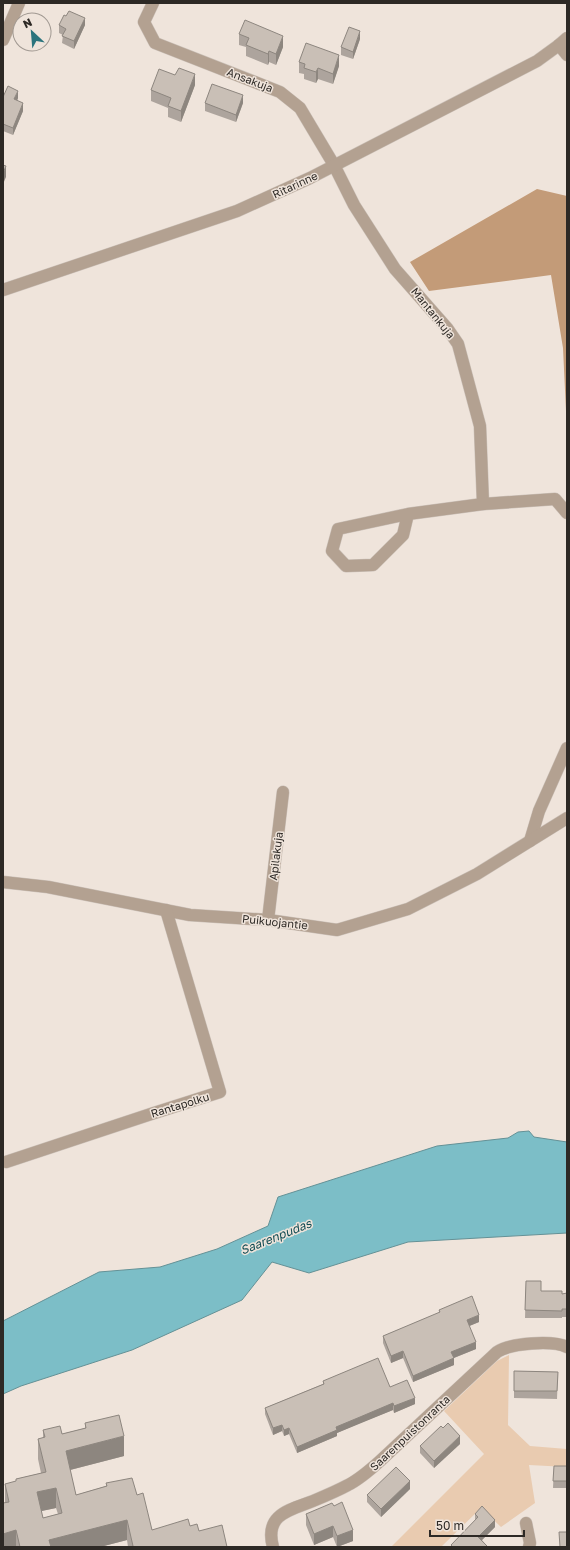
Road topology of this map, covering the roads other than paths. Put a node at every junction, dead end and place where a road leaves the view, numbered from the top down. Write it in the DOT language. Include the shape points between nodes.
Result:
graph roads {
  1 [pos="19,3"];
  2 [pos="153,3"];
  3 [pos="3,40"];
  4 [pos="564,46"];
  5 [pos="334,165"];
  6 [pos="3,290"];
  7 [pos="482,504"];
  8 [pos="567,513"];
  9 [pos="408,514"];
  10 [pos="567,748"];
  11 [pos="283,792"];
  12 [pos="567,818"];
  13 [pos="530,840"];
  14 [pos="3,882"];
  15 [pos="166,910"];
  16 [pos="268,920"];
  17 [pos="6,1162"];
  18 [pos="567,1347"];
  19 [pos="526,1523"];
  20 [pos="273,1547"];
  21 [pos="529,1547"];
  1 -- 3 [label="street"];
  2 -- 5 [label="street, Ansakuja" via="144,22 155,43 280,92 300,108"];
  4 -- 5 [label="street, Ritarinne"];
  5 -- 6 [label="street, Ritarinne" via="237,211"];
  5 -- 7 [label="street, Mantankuja" via="354,205 395,269 458,344 480,426"];
  7 -- 8 [label="street" via="555,499"];
  7 -- 9 [label="street"];
  9 -- 9 [label="street" via="402,535 373,565 346,566 332,551 338,529"];
  10 -- 13 [label="street" via="539,811"];
  11 -- 16 [label="street, Apilakuja"];
  12 -- 13 [label="street, Puikuojantie"];
  13 -- 16 [label="street, Puikuojantie" via="477,874 408,909 337,930"];
  14 -- 15 [label="street, Puikuojantie" via="48,887"];
  15 -- 16 [label="street, Puikuojantie" via="190,915"];
  15 -- 17 [label="street, Rantapolku" via="220,1092"];
  18 -- 20 [label="street, Saarenpuistonranta" via="513,1345 497,1352 361,1477 289,1509 280,1516 270,1533"];
  19 -- 21 [label="street"];
}
